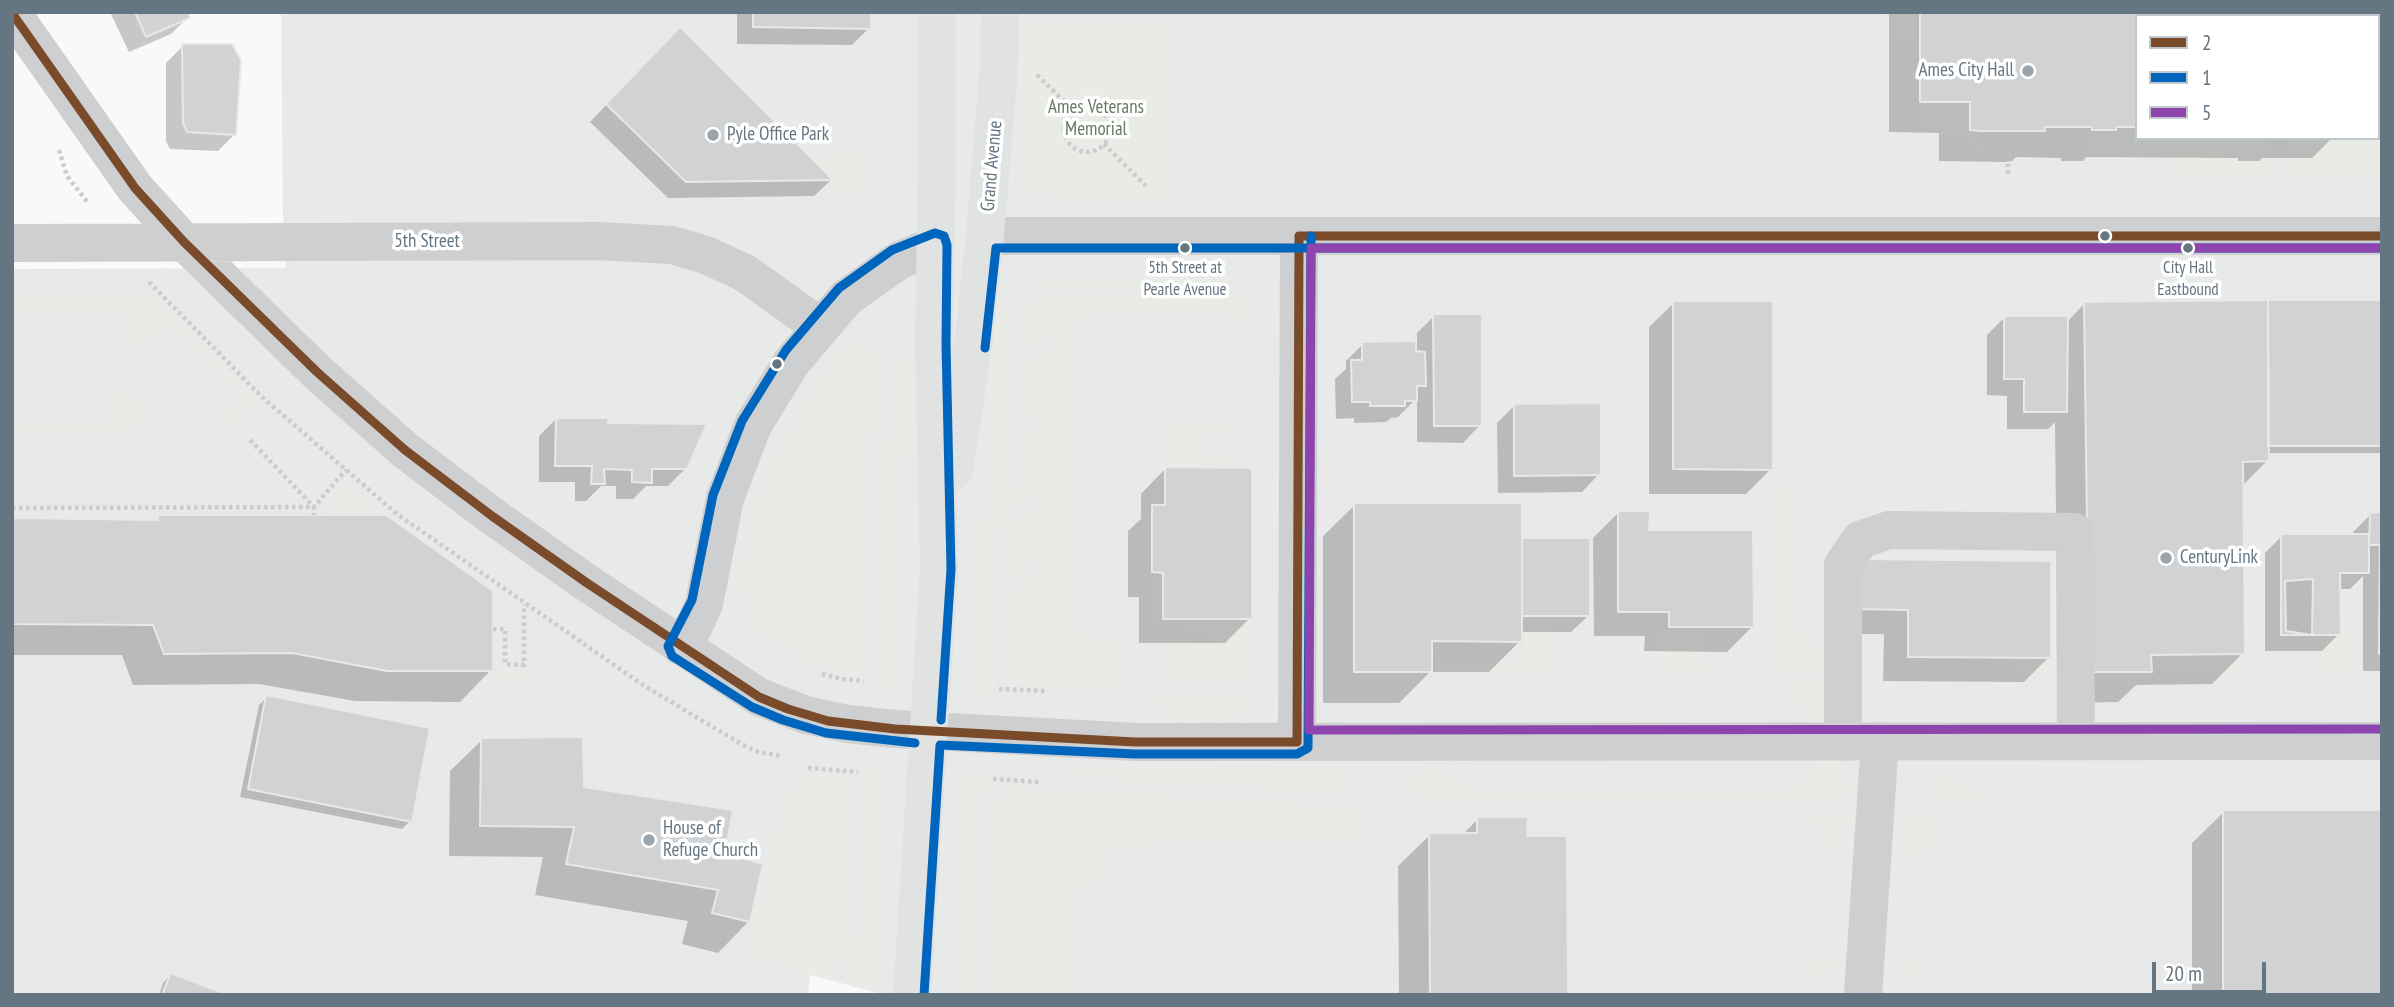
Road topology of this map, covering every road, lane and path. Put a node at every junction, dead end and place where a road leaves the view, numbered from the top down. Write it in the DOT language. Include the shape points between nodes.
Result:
graph roads {
  1 [pos="937,12"];
  2 [pos="1000,12"];
  3 [pos="12,13"];
  4 [pos="1034,72"];
  5 [pos="1074,111"];
  6 [pos="1104,145"];
  7 [pos="2008,164"];
  8 [pos="2008,174"];
  9 [pos="1146,186"];
  10 [pos="985,236"];
  11 [pos="1299,236"];
  12 [pos="2382,236"];
  13 [pos="12,243"];
  14 [pos="184,243"];
  15 [pos="935,246"];
  16 [pos="145,277"];
  17 [pos="820,327"];
  18 [pos="250,440"];
  19 [pos="346,470"];
  20 [pos="314,507"];
  21 [pos="12,508"];
  22 [pos="314,515"];
  23 [pos="939,569"];
  24 [pos="524,603"];
  25 [pos="493,629"];
  26 [pos="680,646"];
  27 [pos="822,674"];
  28 [pos="864,681"];
  29 [pos="999,689"];
  30 [pos="1046,691"];
  31 [pos="1880,741"];
  32 [pos="2076,741"];
  33 [pos="2382,741"];
  34 [pos="1297,742"];
  35 [pos="1843,742"];
  36 [pos="782,756"];
  37 [pos="808,768"];
  38 [pos="858,772"];
  39 [pos="993,779"];
  40 [pos="1040,782"];
  41 [pos="912,995"];
  42 [pos="1863,995"];
  1 -- 15 [label="main road, Grand Avenue"];
  2 -- 10 [label="main road, Grand Avenue"];
  3 -- 14 [label="street" via="135,188"];
  4 -- 5 [label="path"];
  5 -- 6 [label="path" via="1088,106 1107,117 1110,131"];
  5 -- 6 [label="path" via="1065,124 1071,145 1084,152"];
  6 -- 9 [label="path"];
  7 -- 8 [label="path"];
  10 -- 11 [label="street"];
  10 -- 23 [label="main road, Grand Avenue"];
  11 -- 12 [label="street"];
  11 -- 34 [label="street"];
  13 -- 14 [label="street, 5th Street"];
  14 -- 17 [label="street, 5th Street" via="672,245 745,273"];
  14 -- 26 [label="street" via="405,450"];
  15 -- 17 [label="street" via="888,267 845,298"];
  15 -- 23 [label="main road, Grand Avenue"];
  16 -- 19 [label="path" via="262,397"];
  17 -- 26 [label="street" via="791,363 753,425 725,498 704,604"];
  18 -- 20 [label="path"];
  19 -- 20 [label="path"];
  19 -- 24 [label="path" via="397,514"];
  20 -- 21 [label="path"];
  20 -- 22 [label="path"];
  23 -- 41 [label="main road, Grand Avenue"];
  24 -- 25 [label="path" via="524,665 505,664 505,629"];
  24 -- 36 [label="path" via="706,724 758,752"];
  26 -- 34 [label="street" via="759,697 806,715 848,724 1135,742"];
  27 -- 28 [label="path"];
  29 -- 30 [label="path"];
  31 -- 32 [label="street"];
  31 -- 35 [label="street"];
  31 -- 42 [label="street"];
  32 -- 33 [label="street"];
  32 -- 35 [label="street" via="2075,532 1889,530 1860,540 1843,565"];
  34 -- 35 [label="street"];
  37 -- 38 [label="path"];
  39 -- 40 [label="path"];
}
